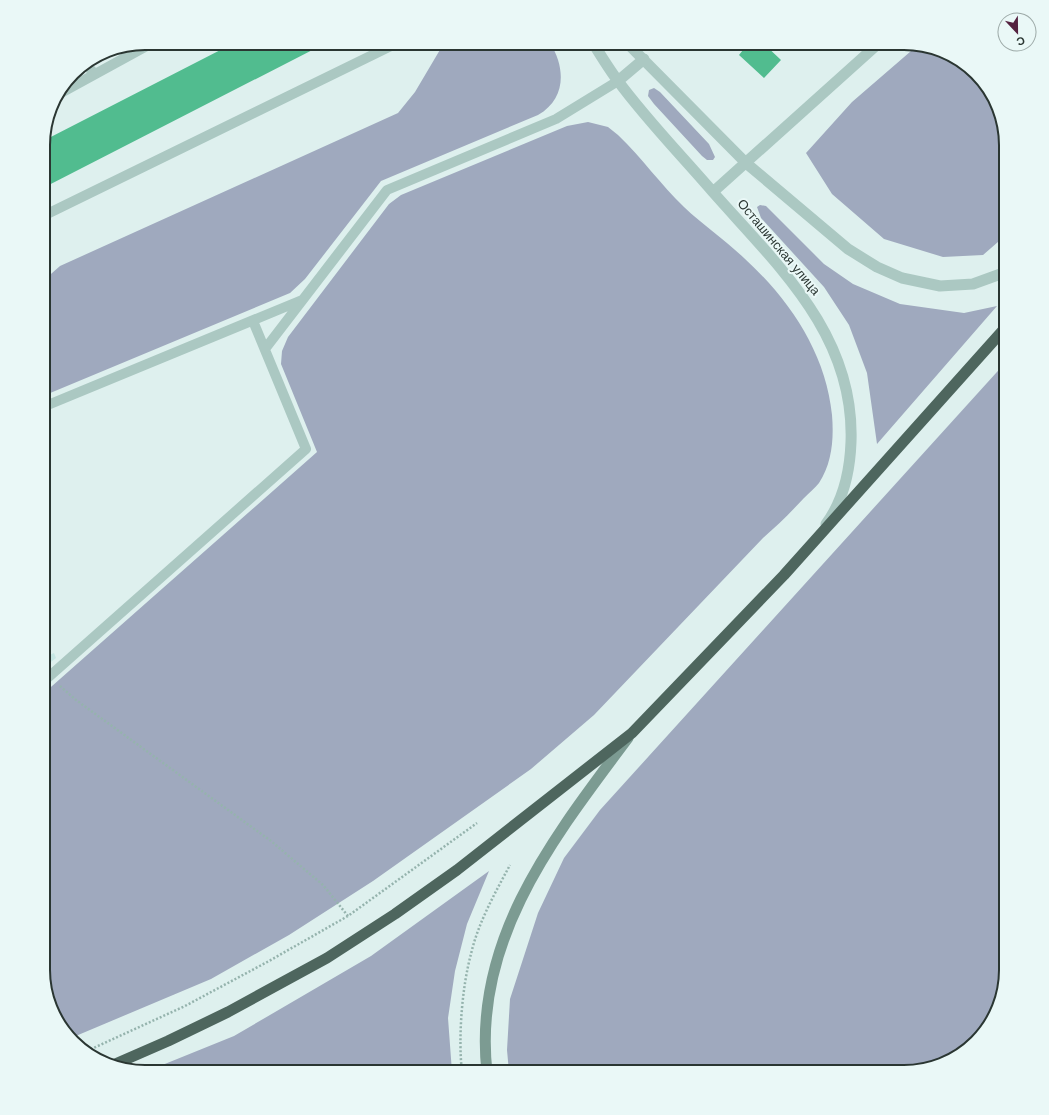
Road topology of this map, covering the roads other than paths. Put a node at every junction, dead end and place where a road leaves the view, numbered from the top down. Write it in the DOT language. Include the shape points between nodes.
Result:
graph roads {
  1 [pos="383,50"];
  2 [pos="598,50"];
  3 [pos="634,50"];
  4 [pos="871,50"];
  5 [pos="138,51"];
  6 [pos="644,59"];
  7 [pos="89,68"];
  8 [pos="95,74"];
  9 [pos="618,81"];
  10 [pos="69,88"];
  11 [pos="746,163"];
  12 [pos="713,192"];
  13 [pos="50,213"];
  14 [pos="999,275"];
  15 [pos="302,300"];
  16 [pos="253,320"];
  17 [pos="999,336"];
  18 [pos="265,349"];
  19 [pos="50,405"];
  20 [pos="810,547"];
  21 [pos="50,677"];
  22 [pos="632,733"];
  23 [pos="120,1062"];
  24 [pos="487,1065"];
  1 -- 13 [label="lane"];
  2 -- 9 [label="street, Осташинская улица"];
  3 -- 6 [label="street"];
  4 -- 11 [label="street"];
  5 -- 8 [label="lane"];
  6 -- 9 [label="street"];
  6 -- 11 [label="street"];
  7 -- 8 [label="lane"];
  8 -- 10 [label="lane"];
  9 -- 12 [label="street, Осташинская улица"];
  9 -- 15 [label="lane" via="556,119 388,190"];
  11 -- 12 [label="street"];
  11 -- 14 [label="street" via="848,249 877,267 902,278 940,286 973,284"];
  12 -- 20 [label="street, Осташинская улица" via="776,262 815,313 830,342 846,387 852,430 847,478 830,520"];
  15 -- 16 [label="lane"];
  15 -- 18 [label="lane"];
  16 -- 18 [label="lane"];
  16 -- 19 [label="lane"];
  17 -- 20 [label="highway"];
  18 -- 21 [label="lane" via="306,449"];
  20 -- 22 [label="highway"];
  22 -- 23 [label="highway" via="457,870 327,958 228,1012"];
  22 -- 24 [label="main road" via="573,812 542,858 521,897 503,940 492,980 486,1022"];
}
